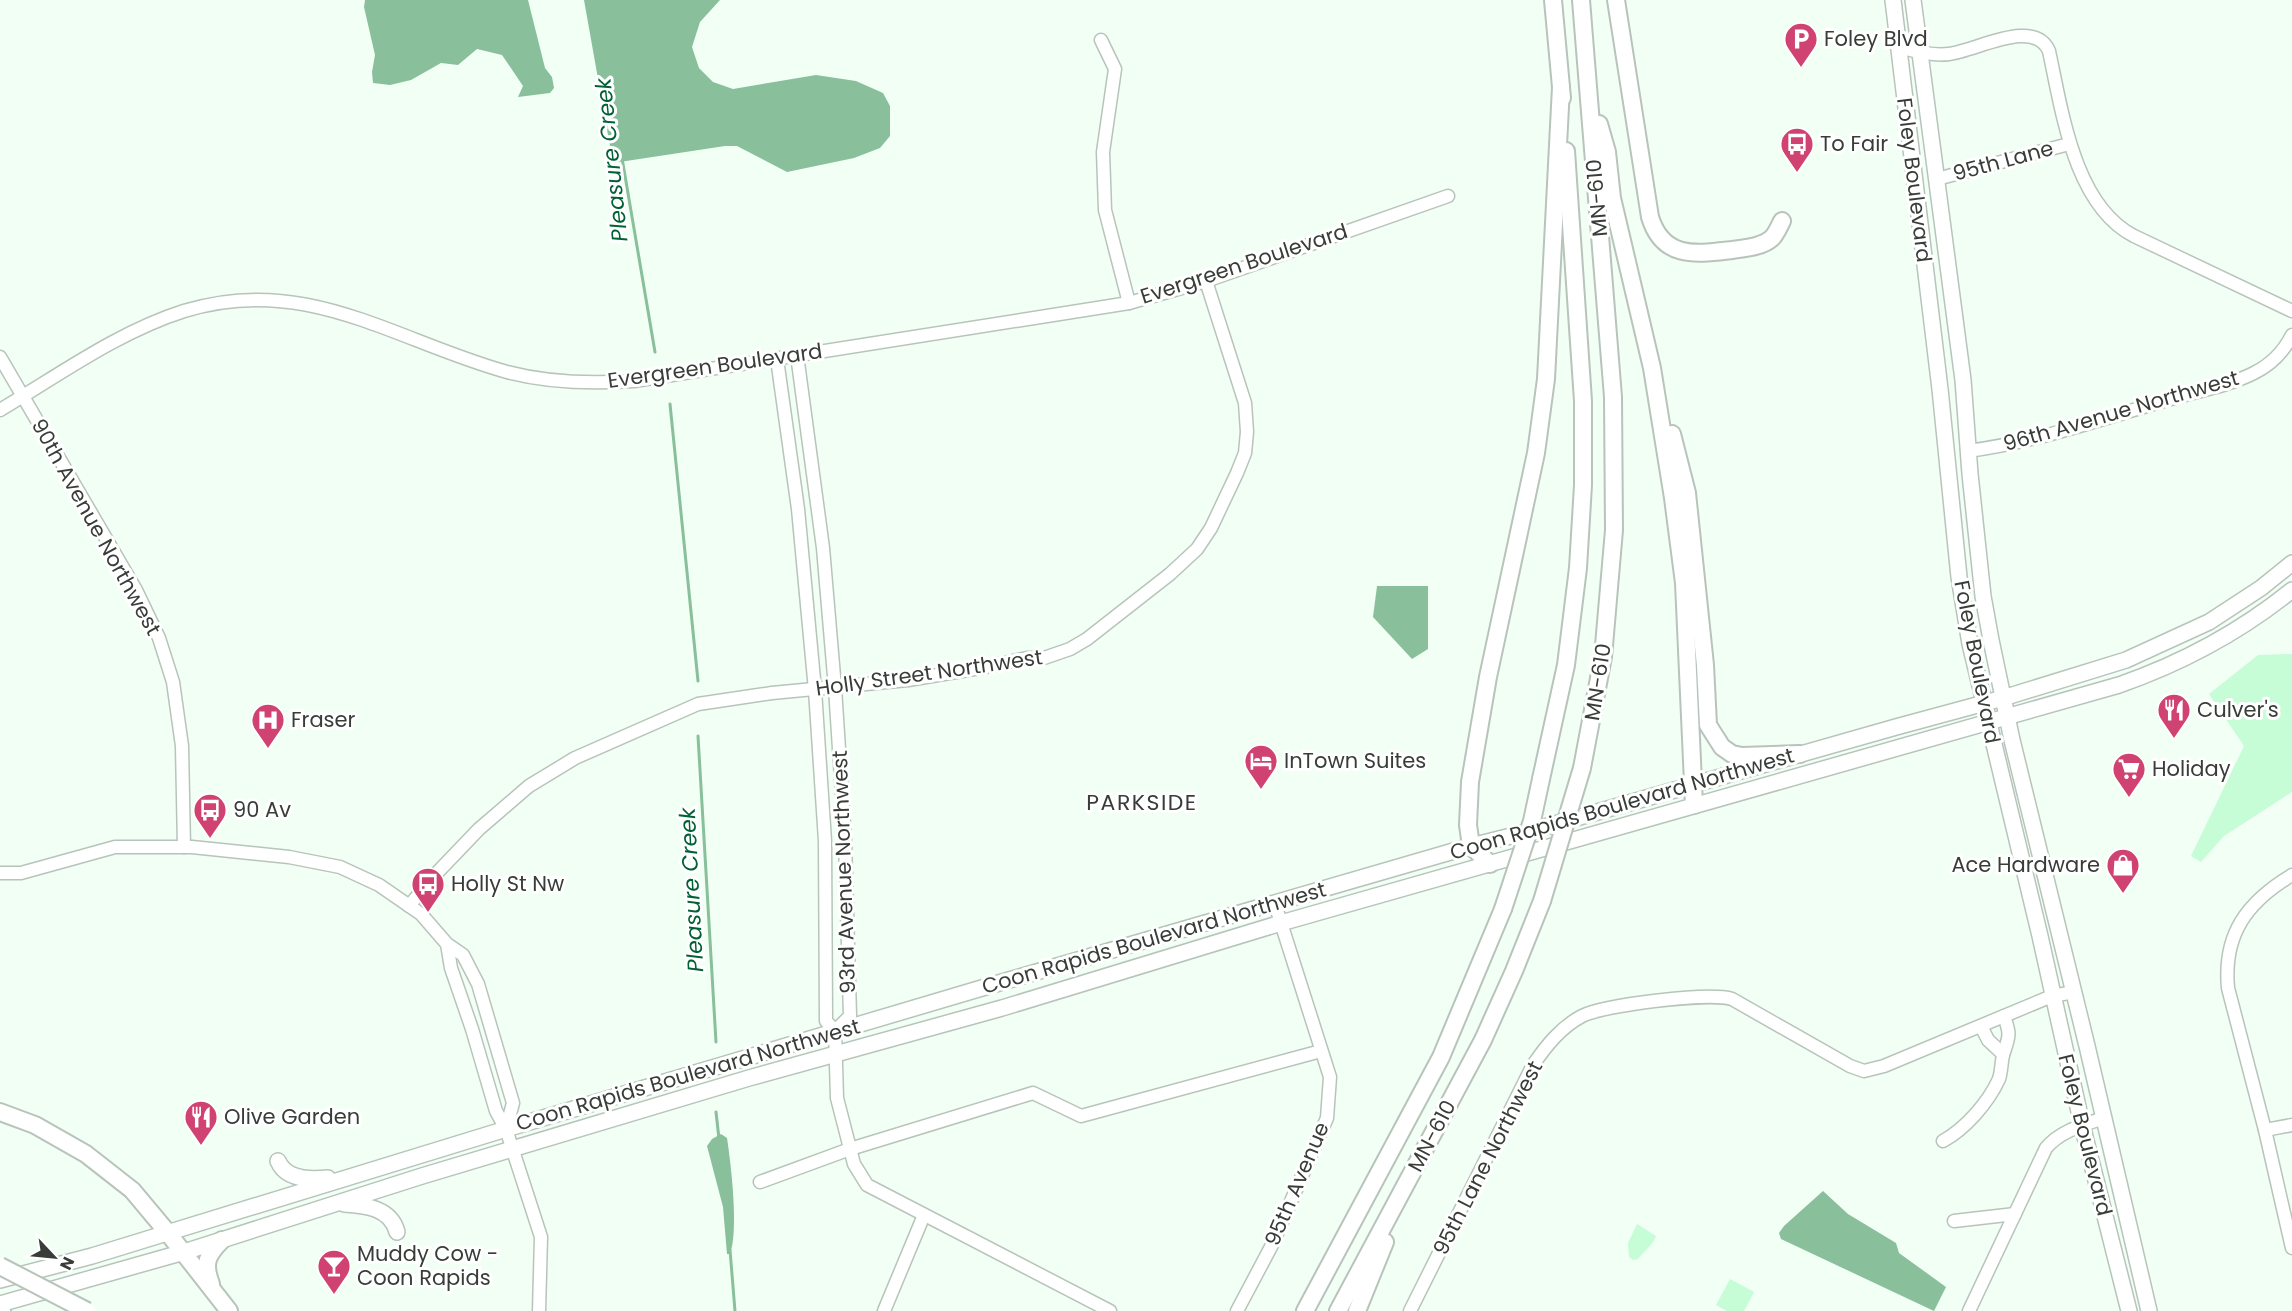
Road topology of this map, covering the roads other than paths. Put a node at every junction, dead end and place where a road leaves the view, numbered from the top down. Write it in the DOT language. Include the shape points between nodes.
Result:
graph roads {
  1 [pos="1553,0"];
  2 [pos="1581,0"];
  3 [pos="1616,0"];
  4 [pos="1893,0"];
  5 [pos="1913,0"];
  6 [pos="1101,40"];
  7 [pos="1898,47"];
  8 [pos="1920,52"];
  9 [pos="1588,82"];
  10 [pos="1561,87"];
  11 [pos="2069,144"];
  12 [pos="1937,179"];
  13 [pos="1448,195"];
  14 [pos="1782,221"];
  15 [pos="1206,281"];
  16 [pos="1129,303"];
  17 [pos="2292,311"];
  18 [pos="2292,335"];
  19 [pos="797,355"];
  20 [pos="0,357"];
  21 [pos="777,359"];
  22 [pos="1652,368"];
  23 [pos="21,397"];
  24 [pos="0,410"];
  25 [pos="1968,451"];
  26 [pos="2292,563"];
  27 [pos="2292,590"];
  28 [pos="835,688"];
  29 [pos="815,690"];
  30 [pos="2003,698"];
  31 [pos="1984,703"];
  32 [pos="2007,718"];
  33 [pos="1988,723"];
  34 [pos="1800,754"];
  35 [pos="1693,784"];
  36 [pos="1694,805"];
  37 [pos="1471,846"];
  38 [pos="184,847"];
  39 [pos="1490,864"];
  40 [pos="0,873"];
  41 [pos="2292,875"];
  42 [pos="1275,904"];
  43 [pos="409,906"];
  44 [pos="1281,923"];
  45 [pos="447,944"];
  46 [pos="2074,992"];
  47 [pos="2052,996"];
  48 [pos="2004,1016"];
  49 [pos="1981,1026"];
  50 [pos="835,1031"];
  51 [pos="1321,1051"];
  52 [pos="836,1054"];
  53 [pos="2003,1054"];
  54 [pos="0,1112"];
  55 [pos="2104,1118"];
  56 [pos="2082,1125"];
  57 [pos="2292,1125"];
  58 [pos="506,1129"];
  59 [pos="2265,1130"];
  60 [pos="1943,1141"];
  61 [pos="512,1149"];
  62 [pos="850,1149"];
  63 [pos="278,1161"];
  64 [pos="378,1168"];
  65 [pos="760,1182"];
  66 [pos="1395,1206"];
  67 [pos="327,1207"];
  68 [pos="2015,1214"];
  69 [pos="924,1215"];
  70 [pos="1954,1221"];
  71 [pos="396,1232"];
  72 [pos="168,1233"];
  73 [pos="222,1240"];
  74 [pos="2292,1248"];
  75 [pos="184,1252"];
  76 [pos="0,1266"];
  77 [pos="0,1280"];
  78 [pos="215,1296"];
  79 [pos="0,1304"];
  80 [pos="87,1311"];
  81 [pos="229,1311"];
  82 [pos="539,1311"];
  83 [pos="884,1311"];
  84 [pos="1110,1311"];
  85 [pos="1237,1311"];
  86 [pos="1305,1311"];
  87 [pos="1338,1311"];
  88 [pos="1357,1311"];
  89 [pos="1410,1311"];
  90 [pos="1969,1311"];
  91 [pos="2129,1311"];
  92 [pos="2149,1311"];
  1 -- 10 [label="highway, MN-610"];
  2 -- 9 [label="highway, MN-610"];
  3 -- 14 [label="highway" via="1650,218 1659,236 1689,254 1738,249 1765,243"];
  4 -- 7 [label="main road, Foley Boulevard"];
  5 -- 8 [label="main road, Foley Boulevard"];
  6 -- 16 [label="street" via="1115,69 1103,152 1105,210"];
  7 -- 8 [label="street"];
  7 -- 31 [label="main road, Foley Boulevard" via="1951,508 1970,644"];
  8 -- 11 [label="street" via="1949,54 2021,35 2035,36 2049,51"];
  8 -- 12 [label="main road, Foley Boulevard"];
  9 -- 22 [label="highway"];
  9 -- 66 [label="highway, MN-610, bridge" via="1613,397 1614,530 1603,657 1582,768 1542,901 1483,1040"];
  10 -- 37 [label="highway" via="1546,379 1536,453 1488,677 1470,782"];
  10 -- 86 [label="highway, MN-610, bridge" via="1583,390 1578,568 1566,665 1532,821 1503,909 1441,1057"];
  11 -- 12 [label="street, 95th Lane"];
  11 -- 17 [label="street" via="2098,202 2122,230"];
  12 -- 25 [label="main road, Foley Boulevard" via="1963,380"];
  13 -- 15 [label="street, Evergreen Boulevard"];
  15 -- 16 [label="street, Evergreen Boulevard"];
  15 -- 28 [label="street, Holly Street Northwest" via="1241,390 1247,436 1238,474 1197,549 1070,649 1044,658 986,668"];
  16 -- 19 [label="street, Evergreen Boulevard"];
  18 -- 25 [label="street, 96th Avenue Northwest" via="2270,363 2227,384 2037,437"];
  19 -- 21 [label="street, Evergreen Boulevard"];
  19 -- 28 [label="street, 93rd Avenue Northwest" via="823,548"];
  20 -- 23 [label="street, 90th Avenue Northwest"];
  21 -- 23 [label="street, Evergreen Boulevard" via="633,381 570,382 507,372 329,309 283,300 253,300 186,310 151,323"];
  21 -- 29 [label="street, 93rd Avenue Northwest" via="798,509"];
  22 -- 34 [label="highway" via="1687,493 1705,665 1707,725 1722,747 1732,754"];
  22 -- 35 [label="highway" via="1684,583"];
  23 -- 24 [label="street, Evergreen Boulevard"];
  23 -- 38 [label="street, 90th Avenue Northwest" via="136,590 159,638 173,682 182,746"];
  25 -- 30 [label="main road, Foley Boulevard" via="1983,596"];
  26 -- 30 [label="main road, Coon Rapids Boulevard Northwest" via="2237,605 2181,637 2126,660"];
  27 -- 32 [label="main road, Coon Rapids Boulevard Northwest" via="2223,639 2150,674"];
  28 -- 29 [label="street, Holly Street Northwest"];
  28 -- 50 [label="street, 93rd Avenue Northwest" via="845,840 850,1016"];
  29 -- 43 [label="street, Holly Street Northwest" via="698,704 575,758 529,786 479,829"];
  29 -- 50 [label="street, 93rd Avenue Northwest" via="825,841 826,1021"];
  30 -- 31 [label="main road, Coon Rapids Boulevard Northwest"];
  30 -- 32 [label="main road, Foley Boulevard"];
  31 -- 33 [label="main road, Foley Boulevard"];
  31 -- 34 [label="main road, Coon Rapids Boulevard Northwest"];
  32 -- 33 [label="main road, Coon Rapids Boulevard Northwest"];
  32 -- 46 [label="main road, Foley Boulevard"];
  33 -- 36 [label="main road, Coon Rapids Boulevard Northwest"];
  33 -- 47 [label="main road, Foley Boulevard"];
  34 -- 35 [label="main road, Coon Rapids Boulevard Northwest"];
  35 -- 36 [label="highway"];
  35 -- 37 [label="main road, Coon Rapids Boulevard Northwest"];
  36 -- 39 [label="main road, Coon Rapids Boulevard Northwest"];
  37 -- 39 [label="highway"];
  37 -- 42 [label="main road, Coon Rapids Boulevard Northwest"];
  38 -- 40 [label="street" via="115,847 21,873"];
  38 -- 43 [label="street" via="289,856 340,867 379,885"];
  39 -- 44 [label="main road, Coon Rapids Boulevard Northwest"];
  41 -- 59 [label="street" via="2253,904 2242,918 2233,936 2226,968"];
  42 -- 44 [label="street, 95th Avenue"];
  42 -- 50 [label="main road, Coon Rapids Boulevard Northwest"];
  43 -- 45 [label="street"];
  44 -- 51 [label="street, 95th Avenue"];
  44 -- 52 [label="main road, Coon Rapids Boulevard Northwest"];
  45 -- 58 [label="street" via="495,1111"];
  45 -- 58 [label="street" via="463,955 491,1022 513,1103"];
  46 -- 47 [label="street, 95th Lane Northwest"];
  46 -- 55 [label="main road, Foley Boulevard"];
  47 -- 48 [label="street, 95th Lane Northwest"];
  47 -- 56 [label="main road, Foley Boulevard"];
  48 -- 49 [label="street, 95th Lane Northwest"];
  48 -- 53 [label="street" via="2010,1032"];
  49 -- 53 [label="street" via="1988,1040"];
  49 -- 89 [label="street, 95th Lane Northwest" via="1864,1071 1732,999 1687,998 1583,1015 1533,1065"];
  50 -- 52 [label="street"];
  50 -- 58 [label="main road, Coon Rapids Boulevard Northwest"];
  51 -- 62 [label="street" via="1081,1116 1033,1093"];
  51 -- 85 [label="street, 95th Avenue" via="1330,1077 1327,1118 1273,1243"];
  52 -- 61 [label="main road, Coon Rapids Boulevard Northwest"];
  52 -- 62 [label="street" via="837,1098"];
  53 -- 60 [label="street" via="2004,1063 1991,1094 1956,1134"];
  54 -- 72 [label="highway" via="35,1125 86,1154 132,1190"];
  55 -- 56 [label="street"];
  55 -- 92 [label="main road, Foley Boulevard"];
  56 -- 68 [label="street" via="2054,1138 2046,1148"];
  56 -- 91 [label="main road, Foley Boulevard"];
  57 -- 59 [label="street"];
  58 -- 61 [label="street"];
  58 -- 64 [label="main road, Coon Rapids Boulevard Northwest"];
  59 -- 74 [label="street"];
  61 -- 67 [label="main road, Coon Rapids Boulevard Northwest"];
  61 -- 82 [label="street" via="541,1237"];
  62 -- 65 [label="street"];
  62 -- 69 [label="street" via="867,1185"];
  63 -- 64 [label="main road" via="284,1170 315,1179"];
  64 -- 72 [label="main road, Coon Rapids Boulevard Northwest"];
  66 -- 87 [label="highway, MN-610"];
  66 -- 88 [label="highway" via="1383,1249"];
  67 -- 71 [label="main road" via="344,1204 375,1209 388,1216"];
  67 -- 73 [label="main road, Coon Rapids Boulevard Northwest"];
  68 -- 70 [label="street"];
  68 -- 90 [label="street"];
  69 -- 83 [label="street"];
  69 -- 84 [label="street"];
  72 -- 75 [label="highway"];
  72 -- 77 [label="main road, Coon Rapids Boulevard Northwest"];
  73 -- 75 [label="main road, Coon Rapids Boulevard Northwest"];
  73 -- 78 [label="highway" via="205,1270"];
  75 -- 78 [label="highway"];
  75 -- 79 [label="main road, Coon Rapids Boulevard Northwest"];
  76 -- 80 [label="highway, bridge"];
  78 -- 81 [label="highway"];
}
